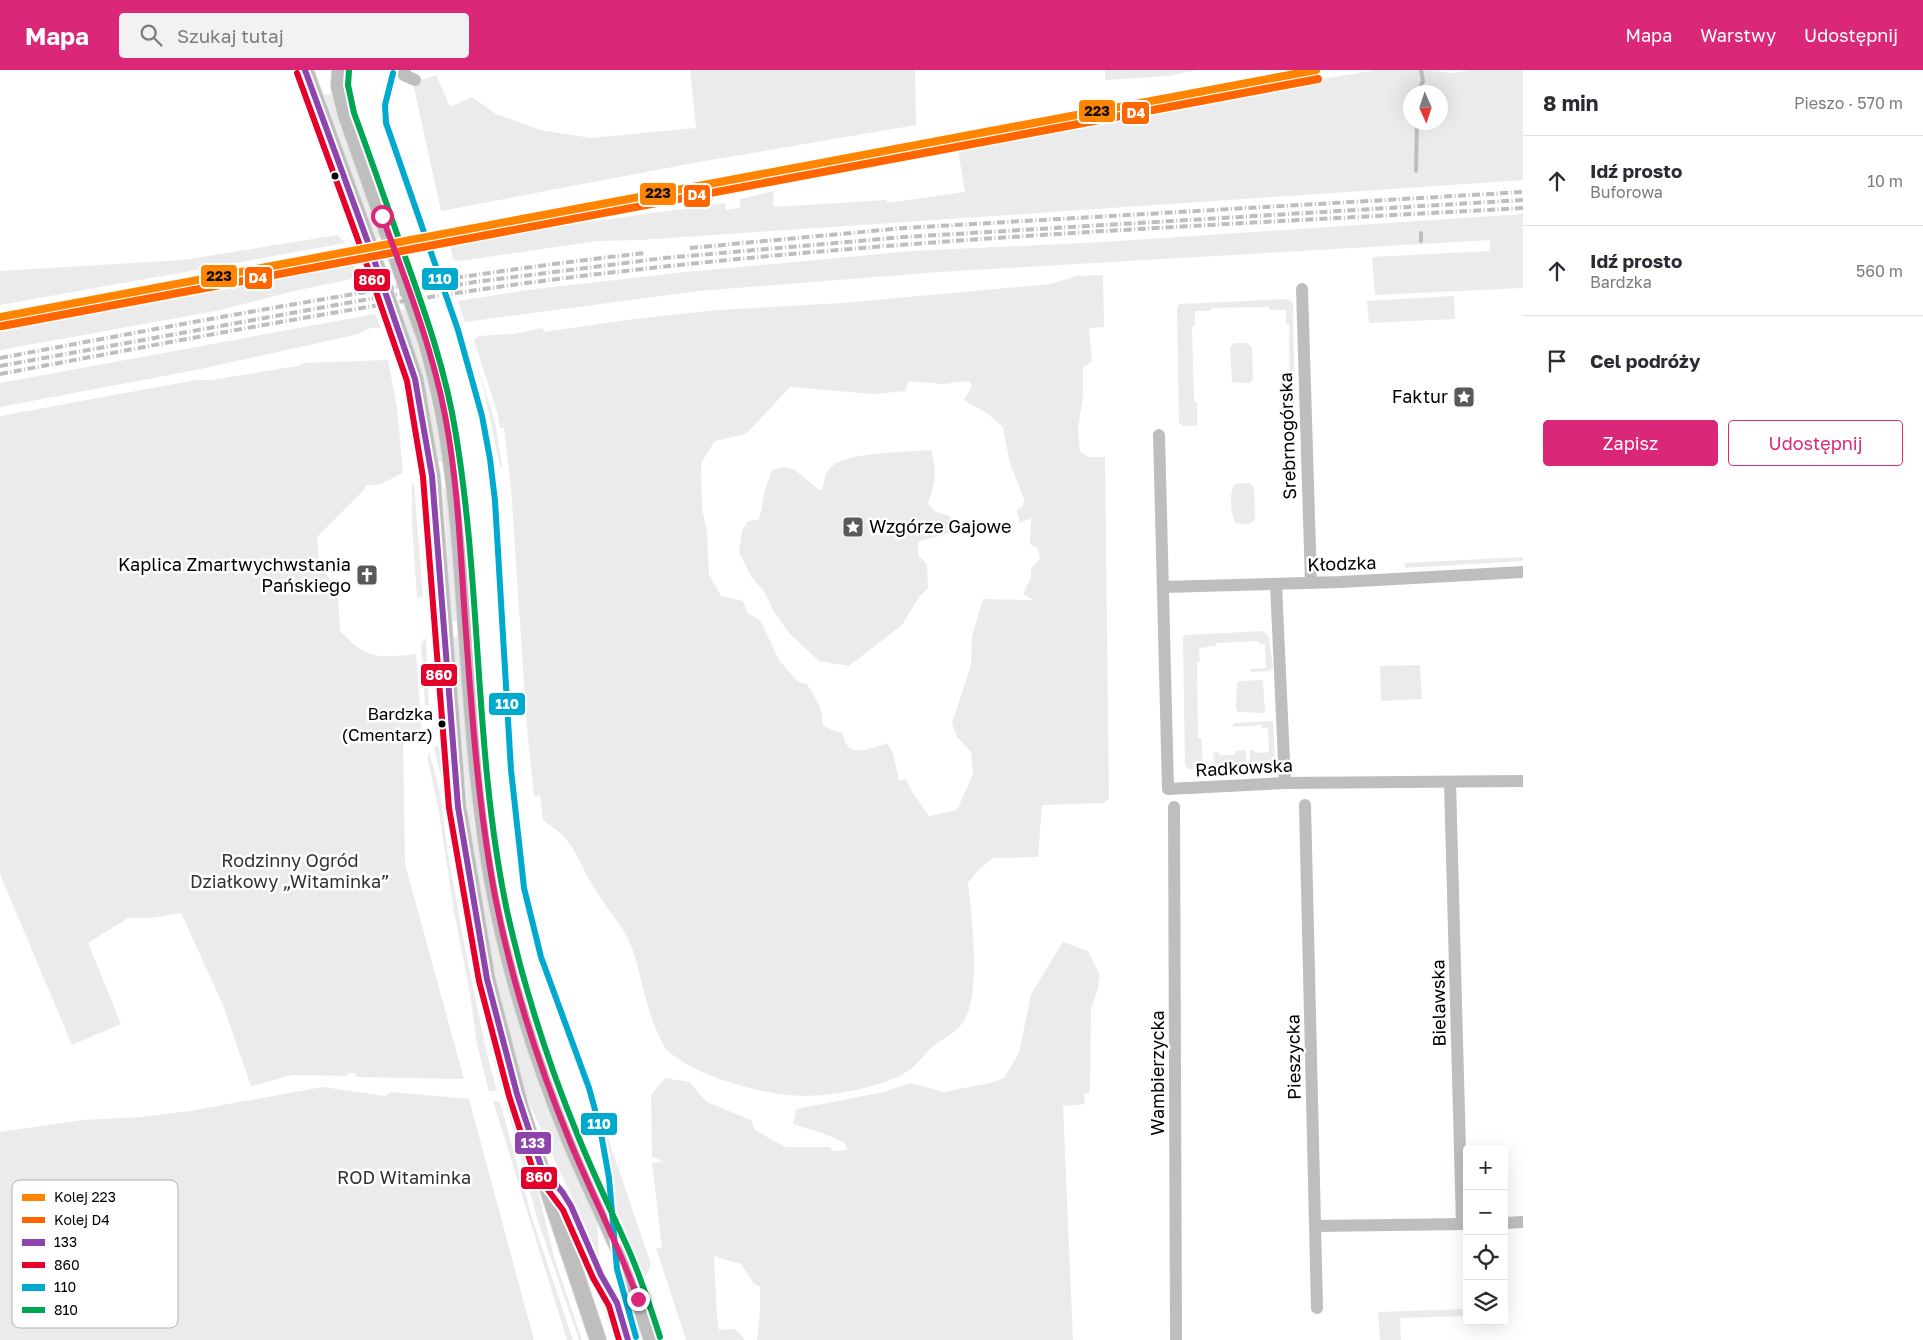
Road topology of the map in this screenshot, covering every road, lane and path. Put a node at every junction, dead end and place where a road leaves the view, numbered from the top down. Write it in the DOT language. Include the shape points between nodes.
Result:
graph roads {
  1 [pos="305,70"];
  2 [pos="340,70"];
  3 [pos="405,70"];
  4 [pos="415,80"];
  5 [pos="1302,289"];
  6 [pos="1159,435"];
  7 [pos="1523,572"];
  8 [pos="1311,583"];
  9 [pos="1276,584"];
  10 [pos="1163,587"];
  11 [pos="1523,781"];
  12 [pos="1450,782"];
  13 [pos="1286,783"];
  14 [pos="1305,805"];
  15 [pos="1174,807"];
  16 [pos="1463,1192"];
  17 [pos="1523,1222"];
  18 [pos="1508,1223"];
  19 [pos="1463,1224"];
  20 [pos="1315,1226"];
  21 [pos="1317,1308"];
  22 [pos="598,1340"];
  23 [pos="652,1340"];
  24 [pos="1176,1340"];
  1 -- 22 [label="main road" via="415,379 431,468 458,807 487,979 519,1102"];
  2 -- 23 [label="main road" via="346,115 436,375 451,451 479,784 496,901 516,986 540,1063 569,1138 628,1271"];
  3 -- 4 [label="street" via="404,75"];
  5 -- 8 [label="street, Srebrnogórska"];
  6 -- 10 [label="street"];
  7 -- 8 [label="street, Kłodzka"];
  8 -- 9 [label="street, Kłodzka"];
  9 -- 10 [label="street, Kłodzka"];
  9 -- 13 [label="street"];
  10 -- 13 [label="street, Radkowska" via="1168,789"];
  11 -- 12 [label="street, Radkowska"];
  12 -- 13 [label="street, Radkowska"];
  12 -- 16 [label="street, Bielawska"];
  14 -- 20 [label="street, Pieszycka"];
  15 -- 24 [label="street, Wambierzycka"];
  17 -- 18 [label="street"];
  19 -- 20 [label="street"];
  20 -- 21 [label="street, Pieszycka"];
}
